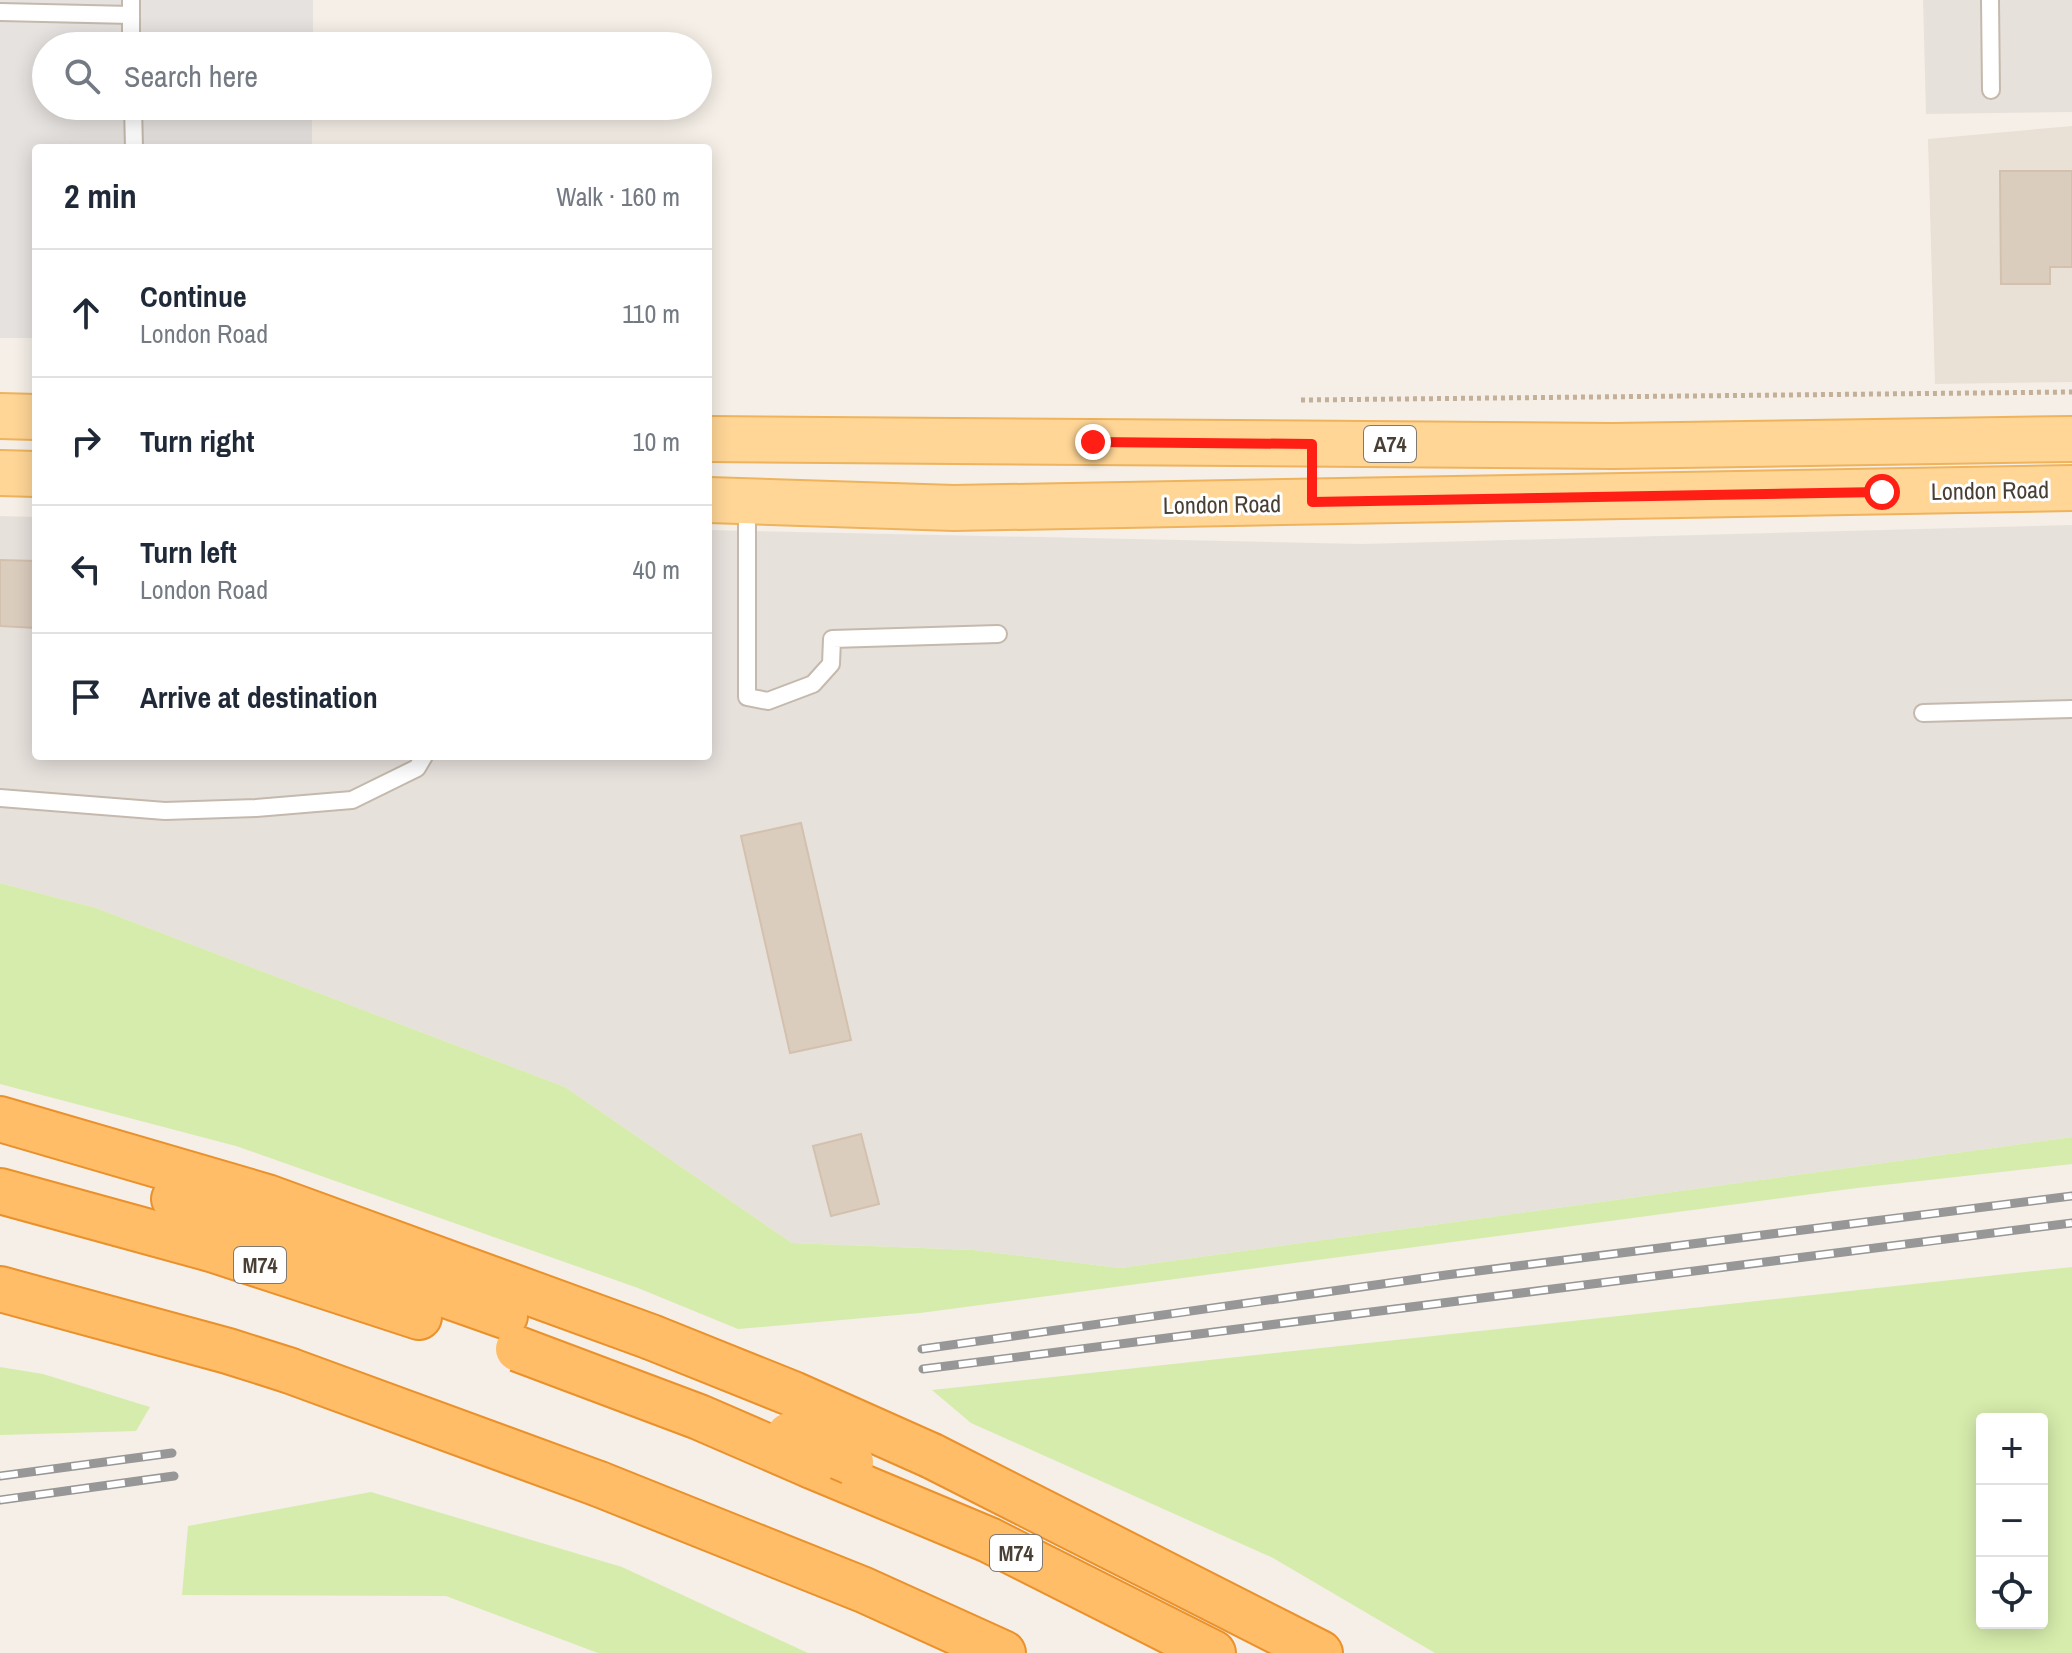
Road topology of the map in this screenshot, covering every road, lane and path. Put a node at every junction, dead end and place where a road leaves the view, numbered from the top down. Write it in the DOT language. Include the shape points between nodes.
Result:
graph roads {
  1 [pos="1990,0"];
  2 [pos="131,8"];
  3 [pos="0,12"];
  4 [pos="131,32"];
  5 [pos="1991,90"];
  6 [pos="133,120"];
  7 [pos="134,144"];
  8 [pos="2072,392"];
  9 [pos="1294,400"];
  10 [pos="0,416"];
  11 [pos="32,417"];
  12 [pos="728,439"];
  13 [pos="2072,439"];
  14 [pos="1312,444"];
  15 [pos="0,473"];
  16 [pos="32,474"];
  17 [pos="2072,488"];
  18 [pos="727,501"];
  19 [pos="1312,502"];
  20 [pos="998,634"];
  21 [pos="2072,709"];
  22 [pos="1923,713"];
  23 [pos="422,760"];
  24 [pos="0,798"];
  25 [pos="0,1119"];
  26 [pos="0,1144"];
  27 [pos="0,1191"];
  28 [pos="0,1289"];
  29 [pos="0,1302"];
  30 [pos="228,1351"];
  31 [pos="831,1464"];
  32 [pos="1003,1653"];
  33 [pos="1213,1653"];
  34 [pos="1320,1653"];
  1 -- 5 [label="lane"];
  2 -- 3 [label="lane"];
  2 -- 4 [label="lane"];
  6 -- 7 [label="lane"];
  8 -- 9 [label="path"];
  10 -- 11 [label="main road"];
  12 -- 14 [label="main road, London Road / A74"];
  12 -- 18 [label="main road"];
  13 -- 14 [label="main road, London Road / A74"];
  14 -- 19 [label="main road"];
  15 -- 16 [label="main road"];
  17 -- 19 [label="main road, London Road"];
  18 -- 19 [label="main road, London Road" via="954,508"];
  18 -- 20 [label="lane" via="747,697 768,701 813,684 831,664 832,639"];
  21 -- 22 [label="lane"];
  23 -- 24 [label="lane" via="417,768 352,800 165,811"];
  25 -- 34 [label="highway, bridge" via="267,1197 793,1394 932,1456"];
  26 -- 31 [label="highway, bridge" via="76,1164 582,1343"];
  27 -- 31 [label="highway, M74, bridge" via="211,1249 518,1349"];
  28 -- 30 [label="highway"];
  29 -- 30 [label="highway"];
  30 -- 32 [label="highway, bridge" via="599,1484 864,1590"];
  31 -- 33 [label="highway, M74"];
}
